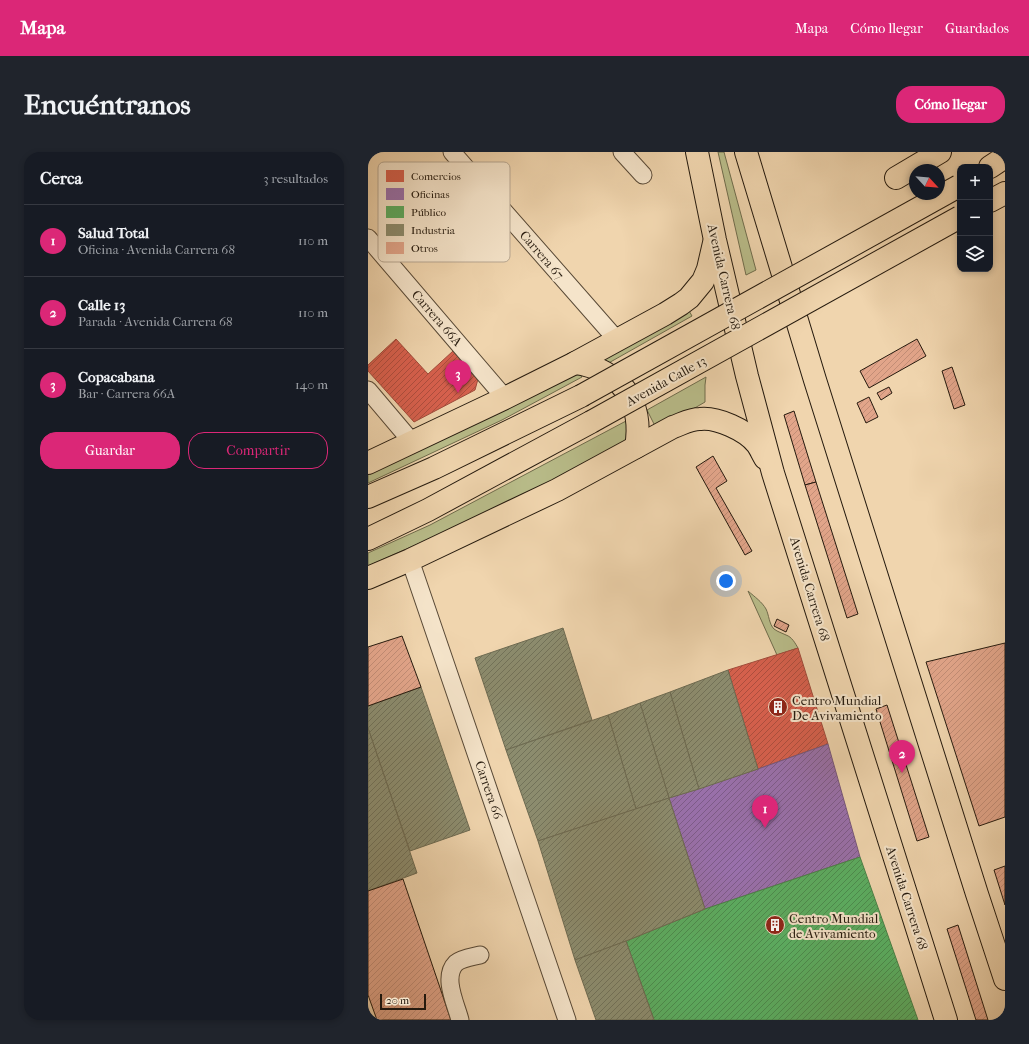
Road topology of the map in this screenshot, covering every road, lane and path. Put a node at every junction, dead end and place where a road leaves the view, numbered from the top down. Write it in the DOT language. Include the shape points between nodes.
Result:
graph roads {
  1 [pos="452,152"];
  2 [pos="622,152"];
  3 [pos="697,152"];
  4 [pos="746,152"];
  5 [pos="940,152"];
  6 [pos="1005,157"];
  7 [pos="461,162"];
  8 [pos="993,165"];
  9 [pos="643,174"];
  10 [pos="896,178"];
  11 [pos="957,188"];
  12 [pos="1005,193"];
  13 [pos="992,200"];
  14 [pos="510,218"];
  15 [pos="957,219"];
  16 [pos="368,238"];
  17 [pos="715,240"];
  18 [pos="378,250"];
  19 [pos="389,262"];
  20 [pos="617,340"];
  21 [pos="575,363"];
  22 [pos="368,390"];
  23 [pos="506,398"];
  24 [pos="412,442"];
  25 [pos="636,447"];
  26 [pos="368,463"];
  27 [pos="773,473"];
  28 [pos="368,497"];
  29 [pos="368,539"];
  30 [pos="410,560"];
  31 [pos="368,578"];
  32 [pos="480,955"];
  33 [pos="1005,979"];
  34 [pos="460,1020"];
  35 [pos="567,1020"];
  36 [pos="946,1020"];
  1 -- 7 [label="street, Carrera 67"];
  2 -- 9 [label="street"];
  3 -- 17 [label="main road, Avenida Carrera 68"];
  4 -- 33 [label="main road" via="815,380"];
  5 -- 10 [label="main road"];
  6 -- 8 [label="main road"];
  11 -- 28 [label="main road, bridge" via="581,396 434,468"];
  12 -- 13 [label="main road"];
  14 -- 20 [label="street, Carrera 67"];
  15 -- 29 [label="main road, Avenida Calle 13, bridge" via="591,422"];
  16 -- 18 [label="street, Carrera 66A"];
  17 -- 20 [label="main road" via="703,281 689,298"];
  17 -- 27 [label="main road, Avenida Carrera 68"];
  19 -- 23 [label="street, Carrera 66A"];
  20 -- 21 [label="main road"];
  21 -- 23 [label="main road"];
  21 -- 25 [label="main road" via="603,372 626,391 637,418"];
  22 -- 24 [label="street"];
  23 -- 24 [label="main road"];
  24 -- 26 [label="main road"];
  25 -- 27 [label="main road" via="685,422 713,419 727,424 757,444"];
  25 -- 30 [label="main road" via="557,490"];
  27 -- 36 [label="main road, Avenida Carrera 68"];
  30 -- 31 [label="main road"];
  30 -- 35 [label="street, Carrera 66"];
  32 -- 34 [label="street" via="466,958 456,964 450,974 449,982"];
}
